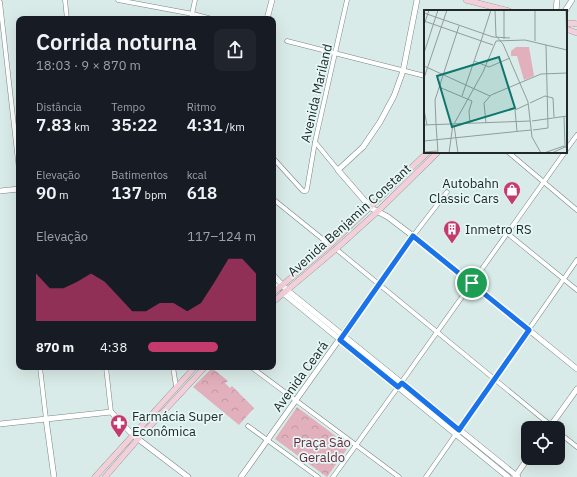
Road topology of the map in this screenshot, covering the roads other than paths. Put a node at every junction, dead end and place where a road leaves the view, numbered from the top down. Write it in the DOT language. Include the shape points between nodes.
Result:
graph roads {
  1 [pos="65,0"];
  2 [pos="118,0"];
  3 [pos="195,0"];
  4 [pos="272,0"];
  5 [pos="347,0"];
  6 [pos="417,0"];
  7 [pos="466,0"];
  8 [pos="557,0"];
  9 [pos="572,0"];
  10 [pos="0,2"];
  11 [pos="505,10"];
  12 [pos="556,10"];
  13 [pos="566,10"];
  14 [pos="193,14"];
  15 [pos="67,16"];
  16 [pos="201,16"];
  17 [pos="268,16"];
  18 [pos="567,24"];
  19 [pos="577,24"];
  20 [pos="567,29"];
  21 [pos="577,33"];
  22 [pos="287,41"];
  23 [pos="336,54"];
  24 [pos="403,71"];
  25 [pos="424,76"];
  26 [pos="577,135"];
  27 [pos="315,142"];
  28 [pos="16,143"];
  29 [pos="567,148"];
  30 [pos="427,153"];
  31 [pos="437,153"];
  32 [pos="509,153"];
  33 [pos="564,153"];
  34 [pos="276,161"];
  35 [pos="338,170"];
  36 [pos="543,182"];
  37 [pos="16,189"];
  38 [pos="0,191"];
  39 [pos="447,192"];
  40 [pos="276,201"];
  41 [pos="371,208"];
  42 [pos="577,210"];
  43 [pos="378,211"];
  44 [pos="507,233"];
  45 [pos="413,236"];
  46 [pos="330,245"];
  47 [pos="336,249"];
  48 [pos="577,260"];
  49 [pos="564,279"];
  50 [pos="276,280"];
  51 [pos="472,283"];
  52 [pos="379,284"];
  53 [pos="276,285"];
  54 [pos="280,287"];
  55 [pos="276,290"];
  56 [pos="577,290"];
  57 [pos="285,292"];
  58 [pos="276,300"];
  59 [pos="529,330"];
  60 [pos="437,332"];
  61 [pos="341,337"];
  62 [pos="577,369"];
  63 [pos="40,370"];
  64 [pos="106,370"];
  65 [pos="173,370"];
  66 [pos="192,370"];
  67 [pos="201,370"];
  68 [pos="255,370"];
  69 [pos="494,379"];
  70 [pos="400,385"];
  71 [pos="176,386"];
  72 [pos="577,389"];
  73 [pos="296,401"];
  74 [pos="111,412"];
  75 [pos="46,419"];
  76 [pos="544,421"];
  77 [pos="555,421"];
  78 [pos="0,424"];
  79 [pos="248,426"];
  80 [pos="458,432"];
  81 [pos="133,435"];
  82 [pos="565,438"];
  83 [pos="138,439"];
  84 [pos="267,440"];
  85 [pos="356,445"];
  86 [pos="577,447"];
  87 [pos="523,465"];
  88 [pos="516,476"];
  89 [pos="54,477"];
  90 [pos="95,477"];
  91 [pos="105,477"];
  92 [pos="188,477"];
  93 [pos="241,477"];
  94 [pos="318,477"];
  95 [pos="333,477"];
  96 [pos="399,477"];
  97 [pos="426,477"];
  98 [pos="508,477"];
  1 -- 15 [label="street"];
  2 -- 14 [label="street"];
  3 -- 14 [label="street"];
  4 -- 17 [label="street"];
  5 -- 23 [label="street, Avenida Mariland"];
  6 -- 24 [label="street"];
  7 -- 11 [label="main road"];
  8 -- 12 [label="street"];
  9 -- 13 [label="street"];
  10 -- 28 [label="street"];
  14 -- 16 [label="street"];
  18 -- 19 [label="main road"];
  20 -- 21 [label="main road"];
  22 -- 23 [label="street"];
  23 -- 24 [label="street"];
  23 -- 27 [label="street, Avenida Mariland"];
  24 -- 25 [label="street"];
  24 -- 35 [label="street" via="394,96 380,122 363,146"];
  26 -- 29 [label="street"];
  27 -- 34 [label="street, Avenida Mariland" via="306,191 303,191"];
  27 -- 35 [label="street"];
  30 -- 41 [label="main road, Avenida Benjamin Constant"];
  31 -- 43 [label="main road, Avenida Benjamin Constant"];
  32 -- 36 [label="street"];
  33 -- 36 [label="street"];
  35 -- 41 [label="street"];
  36 -- 42 [label="street"];
  36 -- 44 [label="street"];
  37 -- 38 [label="street"];
  39 -- 45 [label="street, Avenida Ceará"];
  40 -- 46 [label="street"];
  41 -- 43 [label="street"];
  41 -- 46 [label="main road, Avenida Benjamin Constant"];
  43 -- 45 [label="street"];
  43 -- 47 [label="main road, Avenida Benjamin Constant"];
  44 -- 49 [label="street"];
  44 -- 51 [label="street"];
  45 -- 51 [label="street"];
  45 -- 52 [label="street, Avenida Ceará"];
  46 -- 54 [label="main road, Avenida Benjamin Constant"];
  47 -- 52 [label="street"];
  47 -- 57 [label="main road, Avenida Benjamin Constant"];
  48 -- 49 [label="street"];
  49 -- 56 [label="street"];
  49 -- 59 [label="street"];
  50 -- 54 [label="street"];
  51 -- 59 [label="street"];
  51 -- 60 [label="street"];
  52 -- 60 [label="street"];
  52 -- 61 [label="street, Avenida Ceará"];
  53 -- 54 [label="street"];
  54 -- 55 [label="main road, Avenida Benjamin Constant"];
  54 -- 57 [label="street"];
  57 -- 58 [label="main road, Avenida Benjamin Constant"];
  57 -- 61 [label="street"];
  59 -- 62 [label="street"];
  59 -- 69 [label="street"];
  60 -- 69 [label="street"];
  60 -- 70 [label="street"];
  61 -- 70 [label="street"];
  61 -- 73 [label="street, Avenida Ceará"];
  63 -- 75 [label="street"];
  64 -- 74 [label="street"];
  65 -- 71 [label="street"];
  66 -- 71 [label="main road"];
  67 -- 83 [label="main road"];
  68 -- 73 [label="street"];
  69 -- 76 [label="street"];
  69 -- 80 [label="street"];
  70 -- 80 [label="street"];
  70 -- 85 [label="street"];
  71 -- 81 [label="main road"];
  72 -- 77 [label="street"];
  73 -- 84 [label="street, Avenida Ceará"];
  73 -- 85 [label="street"];
  74 -- 75 [label="street"];
  74 -- 81 [label="street"];
  75 -- 78 [label="street"];
  75 -- 89 [label="street"];
  79 -- 84 [label="street"];
  80 -- 88 [label="street"];
  80 -- 97 [label="street"];
  80 -- 98 [label="street"];
  81 -- 83 [label="street"];
  81 -- 90 [label="main road"];
  82 -- 86 [label="street"];
  83 -- 91 [label="main road"];
  83 -- 92 [label="street"];
  84 -- 93 [label="street, Avenida Ceará"];
  84 -- 94 [label="street"];
  85 -- 95 [label="street"];
  85 -- 96 [label="street"];
  87 -- 88 [label="street"];
}
